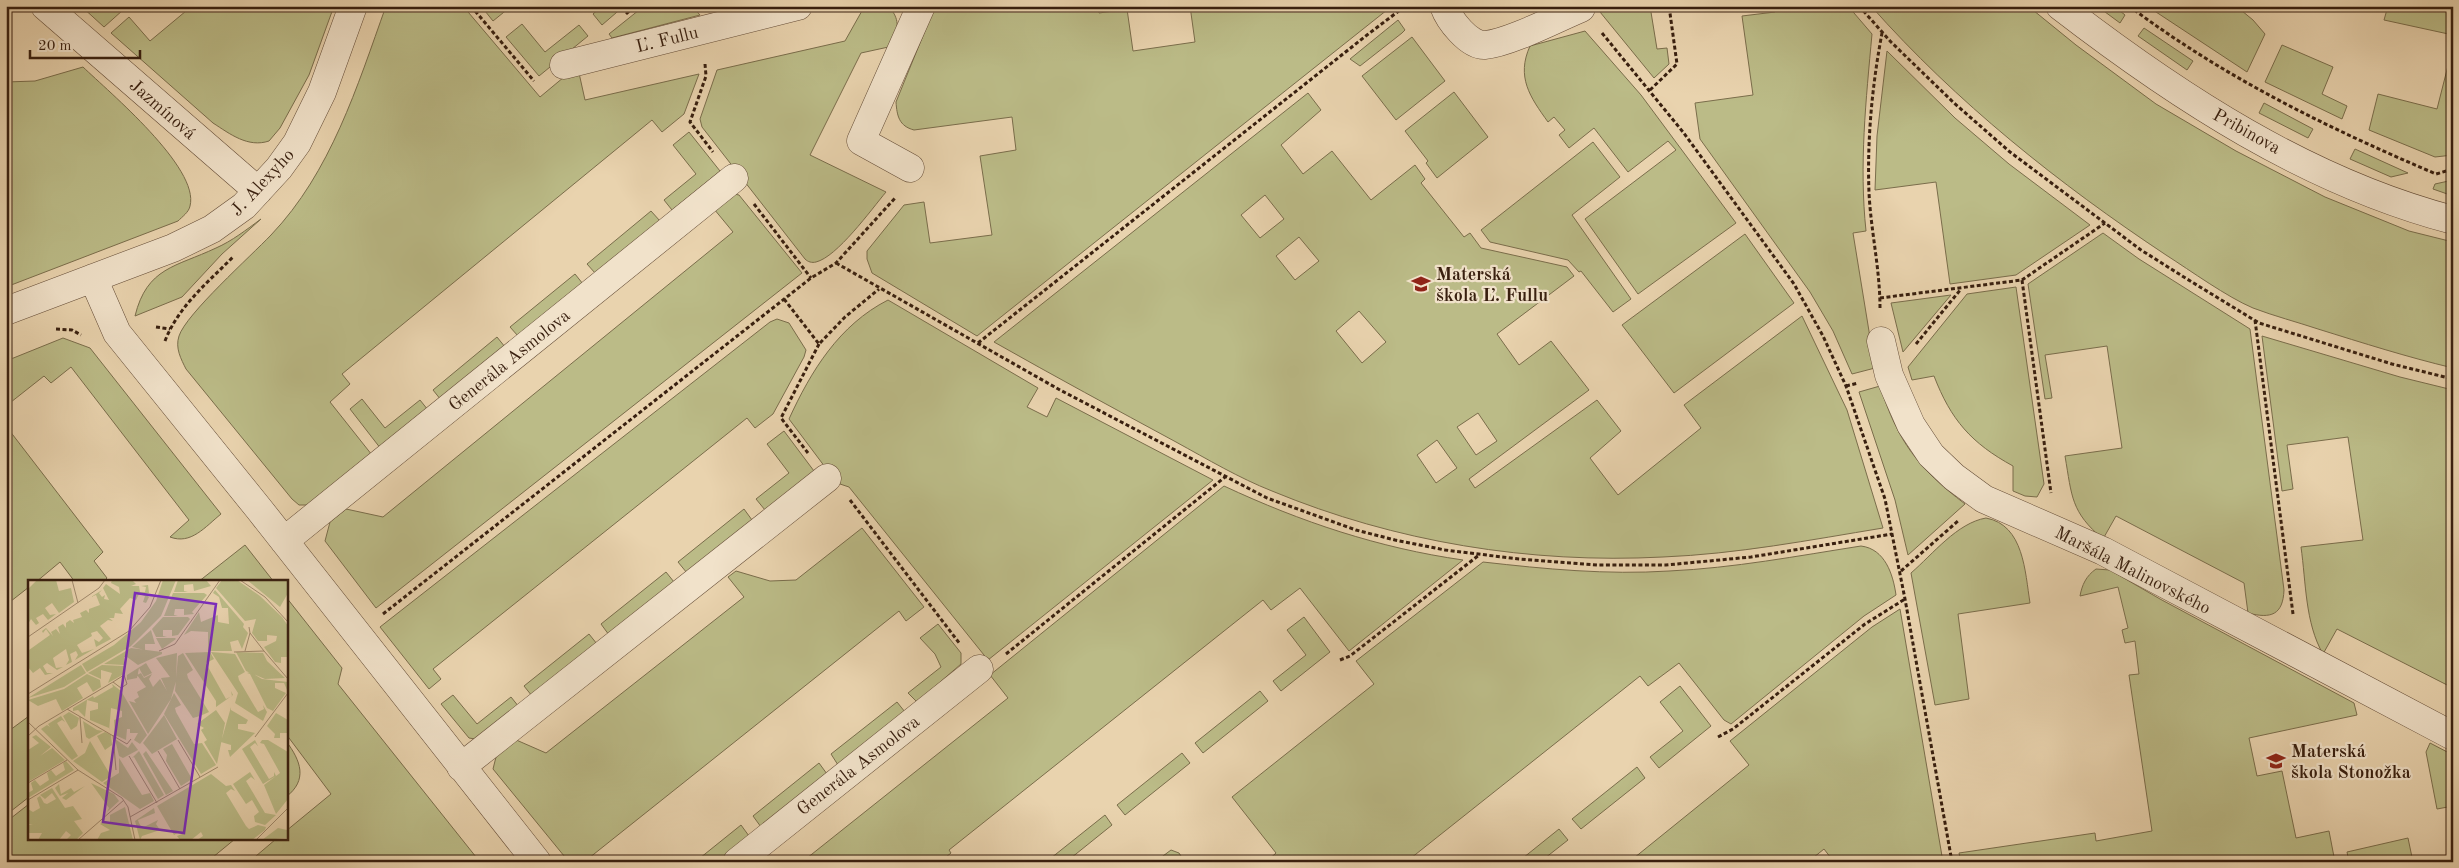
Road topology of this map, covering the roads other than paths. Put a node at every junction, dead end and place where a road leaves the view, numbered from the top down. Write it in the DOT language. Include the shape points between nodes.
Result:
graph roads {
  1 [pos="45,6"];
  2 [pos="353,6"];
  3 [pos="798,6"];
  4 [pos="921,6"];
  5 [pos="1444,6"];
  6 [pos="2060,6"];
  7 [pos="1580,7"];
  8 [pos="564,64"];
  9 [pos="910,168"];
  10 [pos="734,178"];
  11 [pos="258,191"];
  12 [pos="2453,220"];
  13 [pos="94,278"];
  14 [pos="6,311"];
  15 [pos="1881,341"];
  16 [pos="827,478"];
  17 [pos="284,541"];
  18 [pos="979,669"];
  19 [pos="2453,736"];
  20 [pos="461,767"];
  21 [pos="537,862"];
  22 [pos="737,862"];
  1 -- 11 [label="street, Jazmínová"];
  2 -- 11 [label="street, J. Alexyho" via="322,92 297,143"];
  3 -- 8 [label="street, Ľ. Fullu"];
  4 -- 9 [label="street" via="861,141"];
  5 -- 7 [label="street" via="1466,37 1483,45 1502,41"];
  6 -- 12 [label="street, Pribinova" via="2114,48 2241,130 2334,178"];
  10 -- 17 [label="street, Generála Asmolova"];
  11 -- 13 [label="street, J. Alexyho" via="244,206 212,229 173,248"];
  13 -- 14 [label="street, J. Alexyho"];
  13 -- 17 [label="street" via="117,334"];
  15 -- 19 [label="street, Maršála Malinovského" via="1888,375 1910,425 1931,455 1984,499 2103,551"];
  16 -- 20 [label="street"];
  17 -- 20 [label="street"];
  18 -- 22 [label="street, Generála Asmolova"];
  20 -- 21 [label="street"];
}
